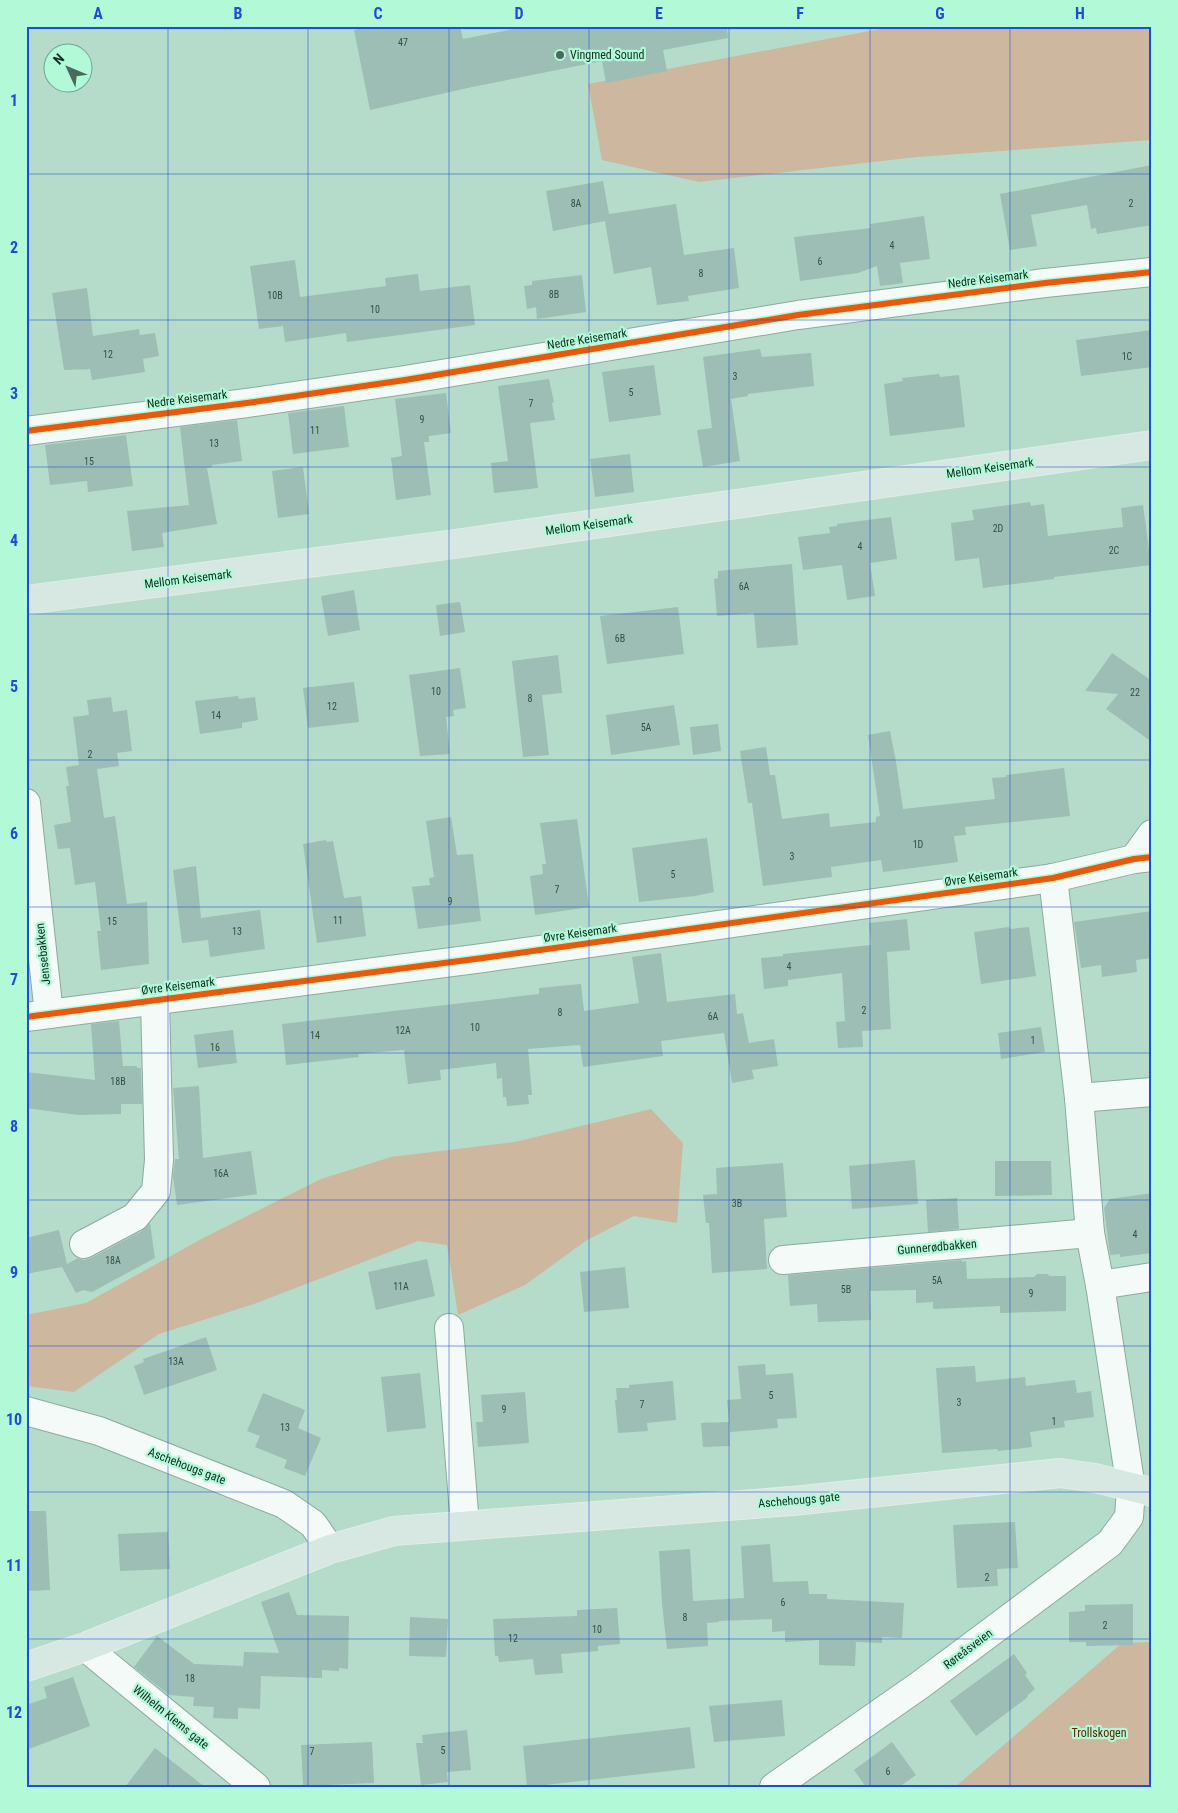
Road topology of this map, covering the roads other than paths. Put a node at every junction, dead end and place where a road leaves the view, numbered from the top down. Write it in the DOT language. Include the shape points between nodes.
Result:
graph roads {
  1 [pos="1152,272"];
  2 [pos="26,431"];
  3 [pos="1152,445"];
  4 [pos="26,600"];
  5 [pos="26,804"];
  6 [pos="1152,834"];
  7 [pos="1143,858"];
  8 [pos="1053,878"];
  9 [pos="155,1001"];
  10 [pos="38,1016"];
  11 [pos="1152,1092"];
  12 [pos="1079,1098"];
  13 [pos="1090,1233"];
  14 [pos="84,1244"];
  15 [pos="783,1260"];
  16 [pos="1152,1277"];
  17 [pos="1100,1285"];
  18 [pos="449,1328"];
  19 [pos="26,1412"];
  20 [pos="1141,1490"];
  21 [pos="465,1525"];
  22 [pos="330,1549"];
  23 [pos="85,1647"];
  24 [pos="26,1667"];
  25 [pos="256,1787"];
  26 [pos="774,1787"];
  1 -- 2 [label="street, Nedre Keisemark" via="798,315 405,380"];
  3 -- 4 [label="main road, Mellom Keisemark" via="445,545"];
  5 -- 10 [label="street, Jensebakken"];
  6 -- 7 [label="street"];
  7 -- 8 [label="street, Øvre Keisemark"];
  8 -- 9 [label="street, Øvre Keisemark"];
  8 -- 12 [label="street"];
  9 -- 10 [label="street, Øvre Keisemark"];
  9 -- 14 [label="street, Øvre Keisemark" via="159,1160 156,1191 135,1216"];
  11 -- 12 [label="street"];
  12 -- 13 [label="street"];
  13 -- 15 [label="street, Gunnerødbakken"];
  13 -- 17 [label="street"];
  16 -- 17 [label="street"];
  17 -- 20 [label="street"];
  18 -- 21 [label="street"];
  19 -- 22 [label="street, Aschehougs gate" via="99,1432 284,1504 314,1524"];
  20 -- 21 [label="main road, Aschehougs gate" via="1060,1473 793,1501"];
  20 -- 26 [label="street, Røreåsveien" via="1129,1517 1110,1543 920,1685"];
  21 -- 22 [label="main road, Aschehougs gate" via="394,1531"];
  22 -- 23 [label="main road, Aschehougs gate"];
  23 -- 24 [label="main road, Aschehougs gate"];
  23 -- 25 [label="street, Wilhelm Klems gate"];
}
